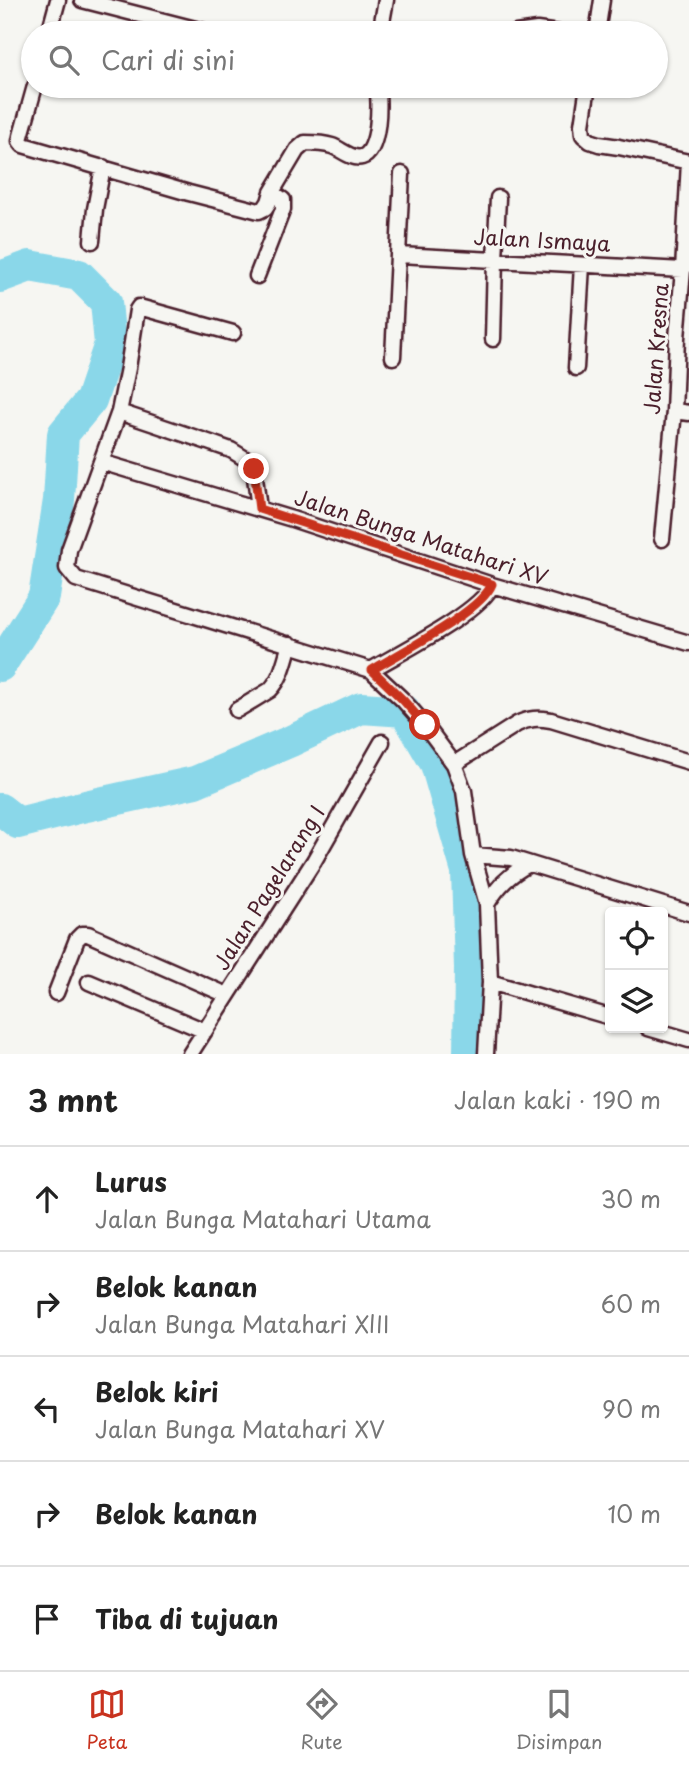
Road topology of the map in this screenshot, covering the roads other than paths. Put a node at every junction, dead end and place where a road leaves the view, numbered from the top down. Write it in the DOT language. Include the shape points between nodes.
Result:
graph roads {
  1 [pos="58,0"];
  2 [pos="82,0"];
  3 [pos="386,0"];
  4 [pos="602,0"];
  5 [pos="114,4"];
  6 [pos="52,21"];
  7 [pos="171,21"];
  8 [pos="382,21"];
  9 [pos="599,21"];
  10 [pos="32,98"];
  11 [pos="378,98"];
  12 [pos="586,98"];
  13 [pos="689,162"];
  14 [pos="103,167"];
  15 [pos="402,174"];
  16 [pos="272,192"];
  17 [pos="498,198"];
  18 [pos="92,241"];
  19 [pos="399,255"];
  20 [pos="495,259"];
  21 [pos="582,265"];
  22 [pos="683,270"];
  23 [pos="257,276"];
  24 [pos="233,333"];
  25 [pos="493,339"];
  26 [pos="393,357"];
  27 [pos="576,368"];
  28 [pos="119,412"];
  29 [pos="682,412"];
  30 [pos="101,462"];
  31 [pos="259,509"];
  32 [pos="662,539"];
  33 [pos="492,584"];
  34 [pos="689,643"];
  35 [pos="290,644"];
  36 [pos="372,670"];
  37 [pos="237,710"];
  38 [pos="382,743"];
  39 [pos="689,762"];
  40 [pos="454,764"];
  41 [pos="473,855"];
  42 [pos="528,864"];
  43 [pos="487,904"];
  44 [pos="689,913"];
  45 [pos="89,982"];
  46 [pos="490,982"];
  47 [pos="56,993"];
  48 [pos="227,995"];
  49 [pos="605,1016"];
  50 [pos="205,1031"];
  51 [pos="665,1033"];
  52 [pos="689,1040"];
  53 [pos="190,1054"];
  54 [pos="486,1054"];
  1 -- 6 [label="street"];
  2 -- 5 [label="street"];
  3 -- 8 [label="street"];
  4 -- 9 [label="street"];
  5 -- 7 [label="street"];
  10 -- 14 [label="street" via="20,141 23,145"];
  11 -- 16 [label="street" via="379,118 368,154 353,157 332,146 305,143"];
  12 -- 13 [label="street" via="582,125 583,135 590,141"];
  13 -- 22 [label="street, Jalan Kresna"];
  14 -- 16 [label="street" via="259,211 270,202"];
  14 -- 18 [label="street"];
  15 -- 19 [label="street"];
  16 -- 23 [label="street" via="283,200 283,209"];
  17 -- 20 [label="street"];
  19 -- 20 [label="street, Jalan Ismaya"];
  19 -- 26 [label="street"];
  20 -- 21 [label="street, Jalan Ismaya"];
  20 -- 25 [label="street"];
  21 -- 22 [label="street, Jalan Ismaya"];
  21 -- 27 [label="street"];
  22 -- 29 [label="street, Jalan Kresna" via="677,338"];
  24 -- 28 [label="street" via="139,307"];
  28 -- 30 [label="street"];
  28 -- 31 [label="street" via="244,458 254,469"];
  29 -- 32 [label="street, Jalan Kresna"];
  30 -- 31 [label="street, Jalan Bunga Matahari XV"];
  30 -- 35 [label="street" via="69,550 67,568 76,579"];
  31 -- 33 [label="street, Jalan Bunga Matahari XV"];
  33 -- 34 [label="street, Jalan Bunga Matahari XV"];
  33 -- 36 [label="street" via="479,603"];
  35 -- 36 [label="street"];
  35 -- 37 [label="street" via="274,686"];
  36 -- 40 [label="street" via="425,725"];
  38 -- 48 [label="street, Jalan Pagelarang I" via="314,861"];
  39 -- 40 [label="street" via="539,718 517,724"];
  40 -- 41 [label="street" via="464,792"];
  41 -- 42 [label="street"];
  41 -- 43 [label="street"];
  42 -- 43 [label="street" via="506,878"];
  42 -- 44 [label="street"];
  43 -- 46 [label="street"];
  45 -- 50 [label="street"];
  46 -- 49 [label="street"];
  46 -- 54 [label="street"];
  47 -- 48 [label="street" via="77,939 89,934"];
  48 -- 50 [label="street, Jalan Pagelarang I"];
  50 -- 53 [label="street, Jalan Pagelarang I"];
  51 -- 52 [label="street"];
}
